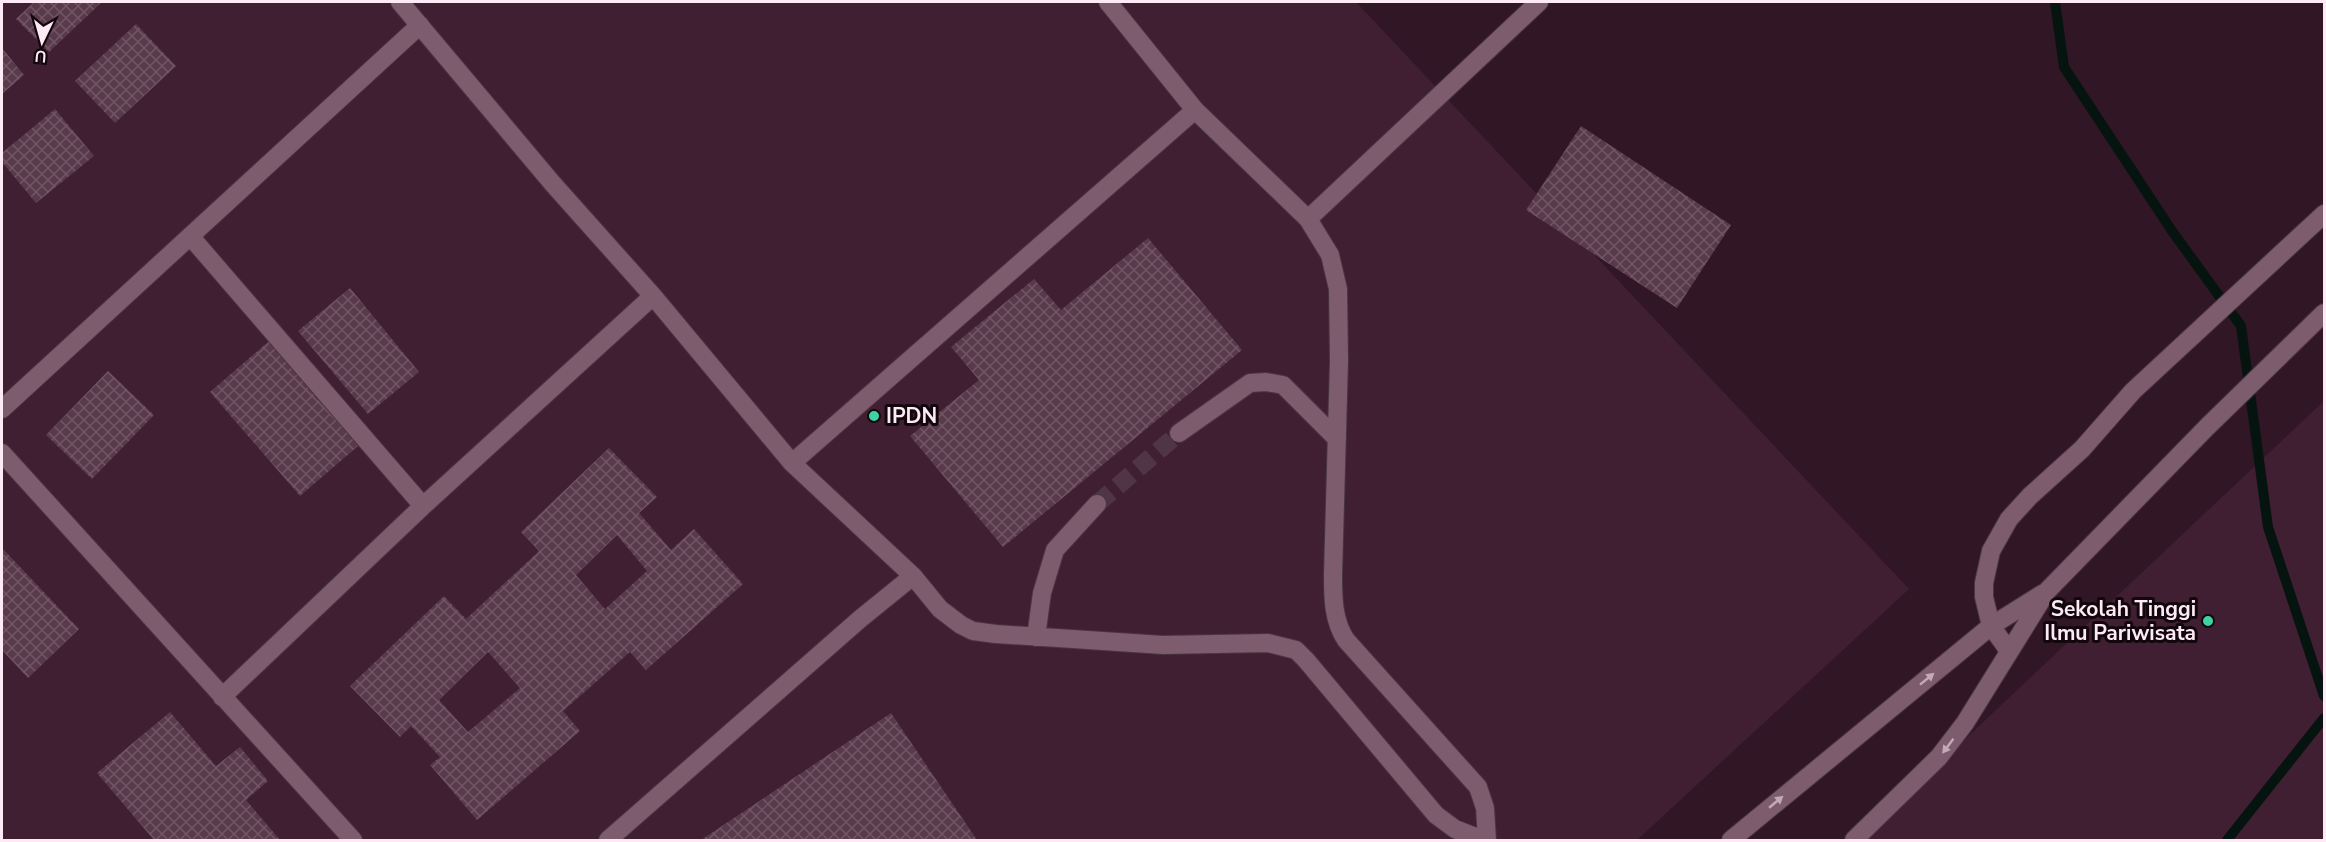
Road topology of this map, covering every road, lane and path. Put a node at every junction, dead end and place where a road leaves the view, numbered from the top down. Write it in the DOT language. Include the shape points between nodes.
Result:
graph roads {
  1 [pos="400,2"];
  2 [pos="1108,2"];
  3 [pos="1539,2"];
  4 [pos="420,26"];
  5 [pos="1195,110"];
  6 [pos="2325,214"];
  7 [pos="1308,219"];
  8 [pos="190,236"];
  9 [pos="653,296"];
  10 [pos="2320,317"];
  11 [pos="2,409"];
  12 [pos="1179,433"];
  13 [pos="1337,439"];
  14 [pos="2,453"];
  15 [pos="792,463"];
  16 [pos="1097,504"];
  17 [pos="423,506"];
  18 [pos="913,576"];
  19 [pos="2047,591"];
  20 [pos="1991,626"];
  21 [pos="1036,637"];
  22 [pos="2008,651"];
  23 [pos="222,697"];
  24 [pos="353,840"];
  25 [pos="608,840"];
  26 [pos="1485,840"];
  27 [pos="1731,840"];
  28 [pos="1854,840"];
  1 -- 4 [label="street"];
  2 -- 5 [label="street"];
  3 -- 7 [label="street"];
  4 -- 8 [label="street"];
  4 -- 9 [label="street"];
  5 -- 7 [label="street"];
  5 -- 15 [label="street"];
  6 -- 20 [label="street" via="2133,391 2082,449 2009,519 1991,551 1984,583"];
  7 -- 13 [label="street" via="1330,255 1338,289"];
  8 -- 11 [label="street"];
  8 -- 17 [label="street"];
  9 -- 15 [label="street"];
  9 -- 17 [label="street"];
  10 -- 19 [label="street"];
  12 -- 13 [label="street" via="1250,383 1266,382 1283,385"];
  13 -- 26 [label="street" via="1333,602 1342,634 1478,787 1485,808"];
  14 -- 23 [label="street"];
  15 -- 18 [label="street"];
  16 -- 21 [label="street" via="1055,550 1042,593"];
  17 -- 23 [label="street"];
  18 -- 21 [label="street" via="940,609 973,631"];
  18 -- 25 [label="street"];
  19 -- 20 [label="street"];
  19 -- 22 [label="street"];
  20 -- 22 [label="street"];
  27 -- 20 [label="street, one-way"];
  21 -- 26 [label="street" via="1163,645 1268,643 1296,650 1436,815 1455,830"];
  22 -- 28 [label="street, one-way" via="1965,723 1939,757"];
  23 -- 24 [label="street"];
}
